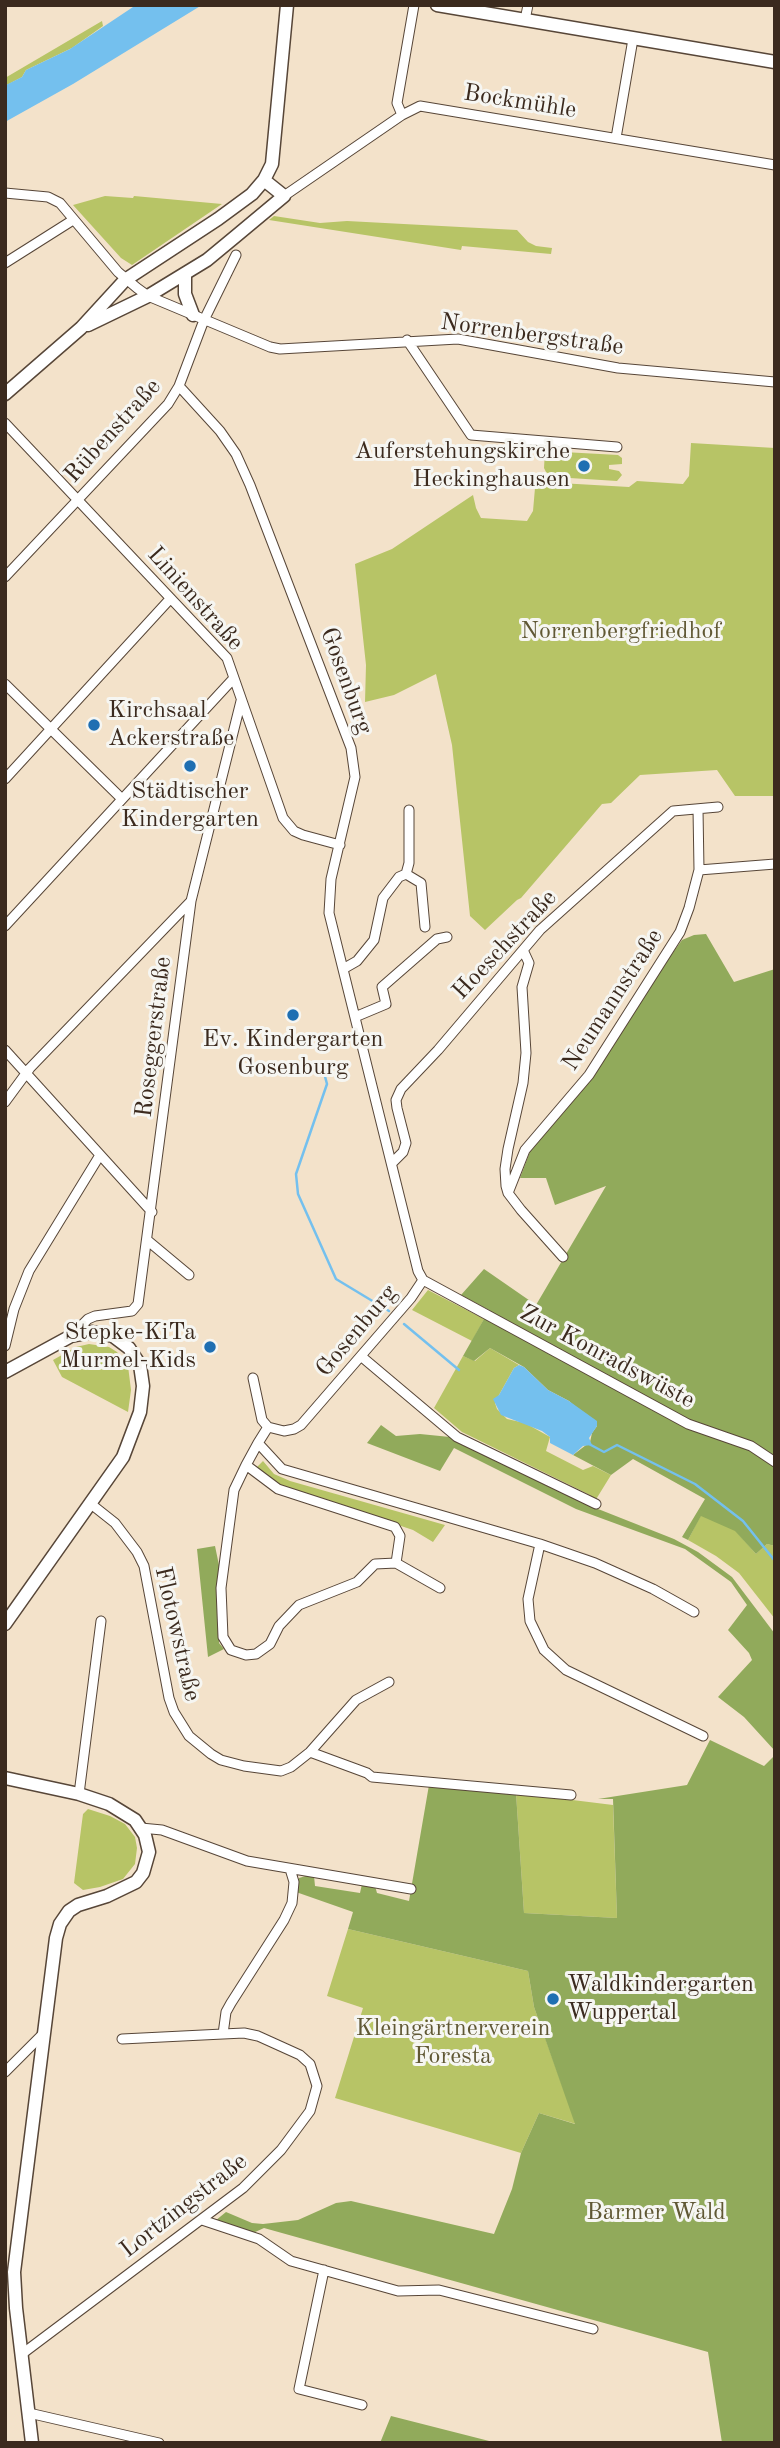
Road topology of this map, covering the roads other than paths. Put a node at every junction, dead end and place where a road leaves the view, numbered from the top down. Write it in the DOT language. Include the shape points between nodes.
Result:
graph roads {
  1 [pos="287,5"];
  2 [pos="414,5"];
  3 [pos="437,5"];
  4 [pos="528,5"];
  5 [pos="525,20"];
  6 [pos="633,38"];
  7 [pos="775,62"];
  8 [pos="401,115"];
  9 [pos="616,138"];
  10 [pos="775,165"];
  11 [pos="264,180"];
  12 [pos="5,193"];
  13 [pos="284,196"];
  14 [pos="73,220"];
  15 [pos="236,255"];
  16 [pos="5,263"];
  17 [pos="185,274"];
  18 [pos="125,279"];
  19 [pos="148,296"];
  20 [pos="199,318"];
  21 [pos="81,328"];
  22 [pos="407,340"];
  23 [pos="775,382"];
  24 [pos="179,386"];
  25 [pos="5,394"];
  26 [pos="5,423"];
  27 [pos="617,447"];
  28 [pos="77,498"];
  29 [pos="5,577"];
  30 [pos="170,599"];
  31 [pos="234,677"];
  32 [pos="5,684"];
  33 [pos="241,702"];
  34 [pos="52,728"];
  35 [pos="5,779"];
  36 [pos="122,799"];
  37 [pos="718,807"];
  38 [pos="698,809"];
  39 [pos="409,810"];
  40 [pos="340,845"];
  41 [pos="775,864"];
  42 [pos="699,870"];
  43 [pos="406,874"];
  44 [pos="191,901"];
  45 [pos="5,926"];
  46 [pos="425,928"];
  47 [pos="447,937"];
  48 [pos="523,950"];
  49 [pos="343,969"];
  50 [pos="355,1017"];
  51 [pos="5,1050"];
  52 [pos="26,1073"];
  53 [pos="5,1102"];
  54 [pos="100,1155"];
  55 [pos="392,1163"];
  56 [pos="508,1193"];
  57 [pos="152,1212"];
  58 [pos="148,1240"];
  59 [pos="563,1257"];
  60 [pos="189,1275"];
  61 [pos="423,1280"];
  62 [pos="71,1336"];
  63 [pos="5,1346"];
  64 [pos="362,1357"];
  65 [pos="5,1372"];
  66 [pos="253,1378"];
  67 [pos="268,1427"];
  68 [pos="258,1443"];
  69 [pos="775,1462"];
  70 [pos="246,1465"];
  71 [pos="91,1504"];
  72 [pos="596,1504"];
  73 [pos="540,1544"];
  74 [pos="396,1563"];
  75 [pos="440,1588"];
  76 [pos="694,1612"];
  77 [pos="102,1620"];
  78 [pos="5,1624"];
  79 [pos="389,1682"];
  80 [pos="703,1736"];
  81 [pos="310,1752"];
  82 [pos="5,1778"];
  83 [pos="79,1794"];
  84 [pos="571,1795"];
  85 [pos="141,1828"];
  86 [pos="290,1869"];
  87 [pos="411,1889"];
  88 [pos="43,2034"];
  89 [pos="223,2034"];
  90 [pos="122,2039"];
  91 [pos="5,2072"];
  92 [pos="202,2220"];
  93 [pos="324,2270"];
  94 [pos="593,2329"];
  95 [pos="22,2354"];
  96 [pos="362,2405"];
  97 [pos="29,2413"];
  98 [pos="32,2443"];
  99 [pos="159,2443"];
  1 -- 11 [label="street" via="272,164"];
  2 -- 8 [label="street" via="397,103"];
  3 -- 5 [label="street"];
  4 -- 5 [label="street"];
  5 -- 6 [label="street"];
  6 -- 7 [label="street"];
  6 -- 9 [label="street"];
  8 -- 9 [label="street, Bockmühle" via="420,106"];
  8 -- 13 [label="street, Bockmühle"];
  9 -- 10 [label="street, Bockmühle"];
  11 -- 13 [label="street"];
  11 -- 18 [label="street" via="218,219"];
  12 -- 14 [label="street, Norrenbergstraße" via="48,197 62,205"];
  13 -- 17 [label="street"];
  14 -- 16 [label="street"];
  14 -- 18 [label="street, Norrenbergstraße"];
  15 -- 20 [label="street, Rübenstraße"];
  17 -- 19 [label="street"];
  17 -- 20 [label="street" via="184,290"];
  18 -- 19 [label="street, Norrenbergstraße"];
  18 -- 21 [label="street"];
  19 -- 20 [label="street, Norrenbergstraße"];
  19 -- 21 [label="street"];
  20 -- 22 [label="street, Norrenbergstraße" via="280,349"];
  20 -- 24 [label="street, Rübenstraße"];
  21 -- 25 [label="street"];
  22 -- 23 [label="street, Norrenbergstraße" via="458,339 618,368"];
  22 -- 27 [label="street" via="471,435"];
  24 -- 28 [label="street, Rübenstraße" via="168,404"];
  24 -- 40 [label="street, Gosenburg" via="236,454 351,748 355,777"];
  26 -- 28 [label="street, Linienstraße"];
  28 -- 29 [label="street, Rübenstraße"];
  28 -- 30 [label="street, Linienstraße"];
  30 -- 31 [label="street, Linienstraße" via="227,658"];
  30 -- 34 [label="street"];
  31 -- 33 [label="street, Linienstraße"];
  31 -- 36 [label="street"];
  32 -- 34 [label="street"];
  33 -- 40 [label="street, Linienstraße" via="282,818 294,831"];
  33 -- 44 [label="street, Roseggerstraße"];
  34 -- 35 [label="street"];
  34 -- 36 [label="street"];
  36 -- 45 [label="street"];
  37 -- 38 [label="street, Hoeschstraße"];
  38 -- 42 [label="street, Neumannstraße"];
  38 -- 48 [label="street, Hoeschstraße" via="673,811 555,915"];
  39 -- 43 [label="street"];
  40 -- 49 [label="street, Gosenburg" via="329,913"];
  41 -- 42 [label="street"];
  42 -- 56 [label="street, Neumannstraße" via="680,932 667,955 589,1075 525,1150"];
  43 -- 46 [label="street" via="421,883"];
  43 -- 49 [label="street" via="383,898 374,940"];
  44 -- 52 [label="street"];
  44 -- 57 [label="street, Roseggerstraße"];
  47 -- 50 [label="street" via="437,939 382,987 386,1004"];
  48 -- 55 [label="street, Hoeschstraße" via="401,1089 396,1100 406,1143"];
  48 -- 56 [label="street" via="529,963 522,987 526,1053 505,1169"];
  49 -- 50 [label="street, Gosenburg"];
  50 -- 55 [label="street, Gosenburg"];
  51 -- 52 [label="street"];
  52 -- 53 [label="street"];
  52 -- 54 [label="street"];
  54 -- 57 [label="street"];
  54 -- 63 [label="street" via="29,1271"];
  55 -- 61 [label="street, Gosenburg"];
  56 -- 59 [label="street"];
  57 -- 58 [label="street, Roseggerstraße"];
  58 -- 60 [label="street"];
  58 -- 62 [label="street, Roseggerstraße" via="135,1308 88,1319"];
  61 -- 64 [label="street, Gosenburg"];
  61 -- 69 [label="street, Zur Konradswüste" via="671,1415 751,1446"];
  62 -- 65 [label="street"];
  62 -- 71 [label="street" via="92,1332 113,1336 135,1356 142,1376 140,1412 131,1441"];
  64 -- 67 [label="street, Gosenburg" via="301,1425 284,1431"];
  64 -- 72 [label="street" via="457,1437"];
  66 -- 67 [label="street" via="262,1420"];
  67 -- 68 [label="street"];
  68 -- 70 [label="street"];
  68 -- 73 [label="street" via="282,1469"];
  70 -- 74 [label="street" via="278,1489 395,1527 400,1536"];
  70 -- 74 [label="street" via="234,1490 221,1588 223,1637 231,1650 256,1654 270,1644 279,1626 299,1605 357,1582 375,1564"];
  71 -- 78 [label="street"];
  71 -- 81 [label="street, Flotowstraße" via="126,1535 144,1566 169,1698 189,1736 221,1760 269,1770 291,1767"];
  73 -- 76 [label="street" via="630,1578"];
  73 -- 80 [label="street" via="528,1599 530,1621 544,1650 566,1670"];
  74 -- 75 [label="street"];
  77 -- 83 [label="street"];
  79 -- 81 [label="street, Flotowstraße" via="356,1700"];
  81 -- 84 [label="street" via="373,1777"];
  82 -- 83 [label="street"];
  83 -- 85 [label="street" via="109,1804"];
  85 -- 86 [label="street" via="162,1830 247,1861"];
  85 -- 88 [label="street" via="149,1852 144,1873 116,1892 78,1905 60,1924"];
  86 -- 87 [label="street"];
  86 -- 89 [label="street" via="292,1903 226,2012"];
  88 -- 91 [label="street"];
  88 -- 95 [label="street" via="14,2272"];
  89 -- 90 [label="street, Lortzingstraße"];
  89 -- 92 [label="street, Lortzingstraße" via="258,2036 300,2055 310,2064 317,2086 310,2111 281,2150"];
  92 -- 93 [label="street" via="259,2239 291,2260"];
  92 -- 95 [label="street, Lortzingstraße"];
  93 -- 94 [label="street" via="398,2291 439,2290"];
  93 -- 96 [label="street" via="299,2389"];
  95 -- 97 [label="street"];
  97 -- 98 [label="street"];
  97 -- 99 [label="street"];
}
